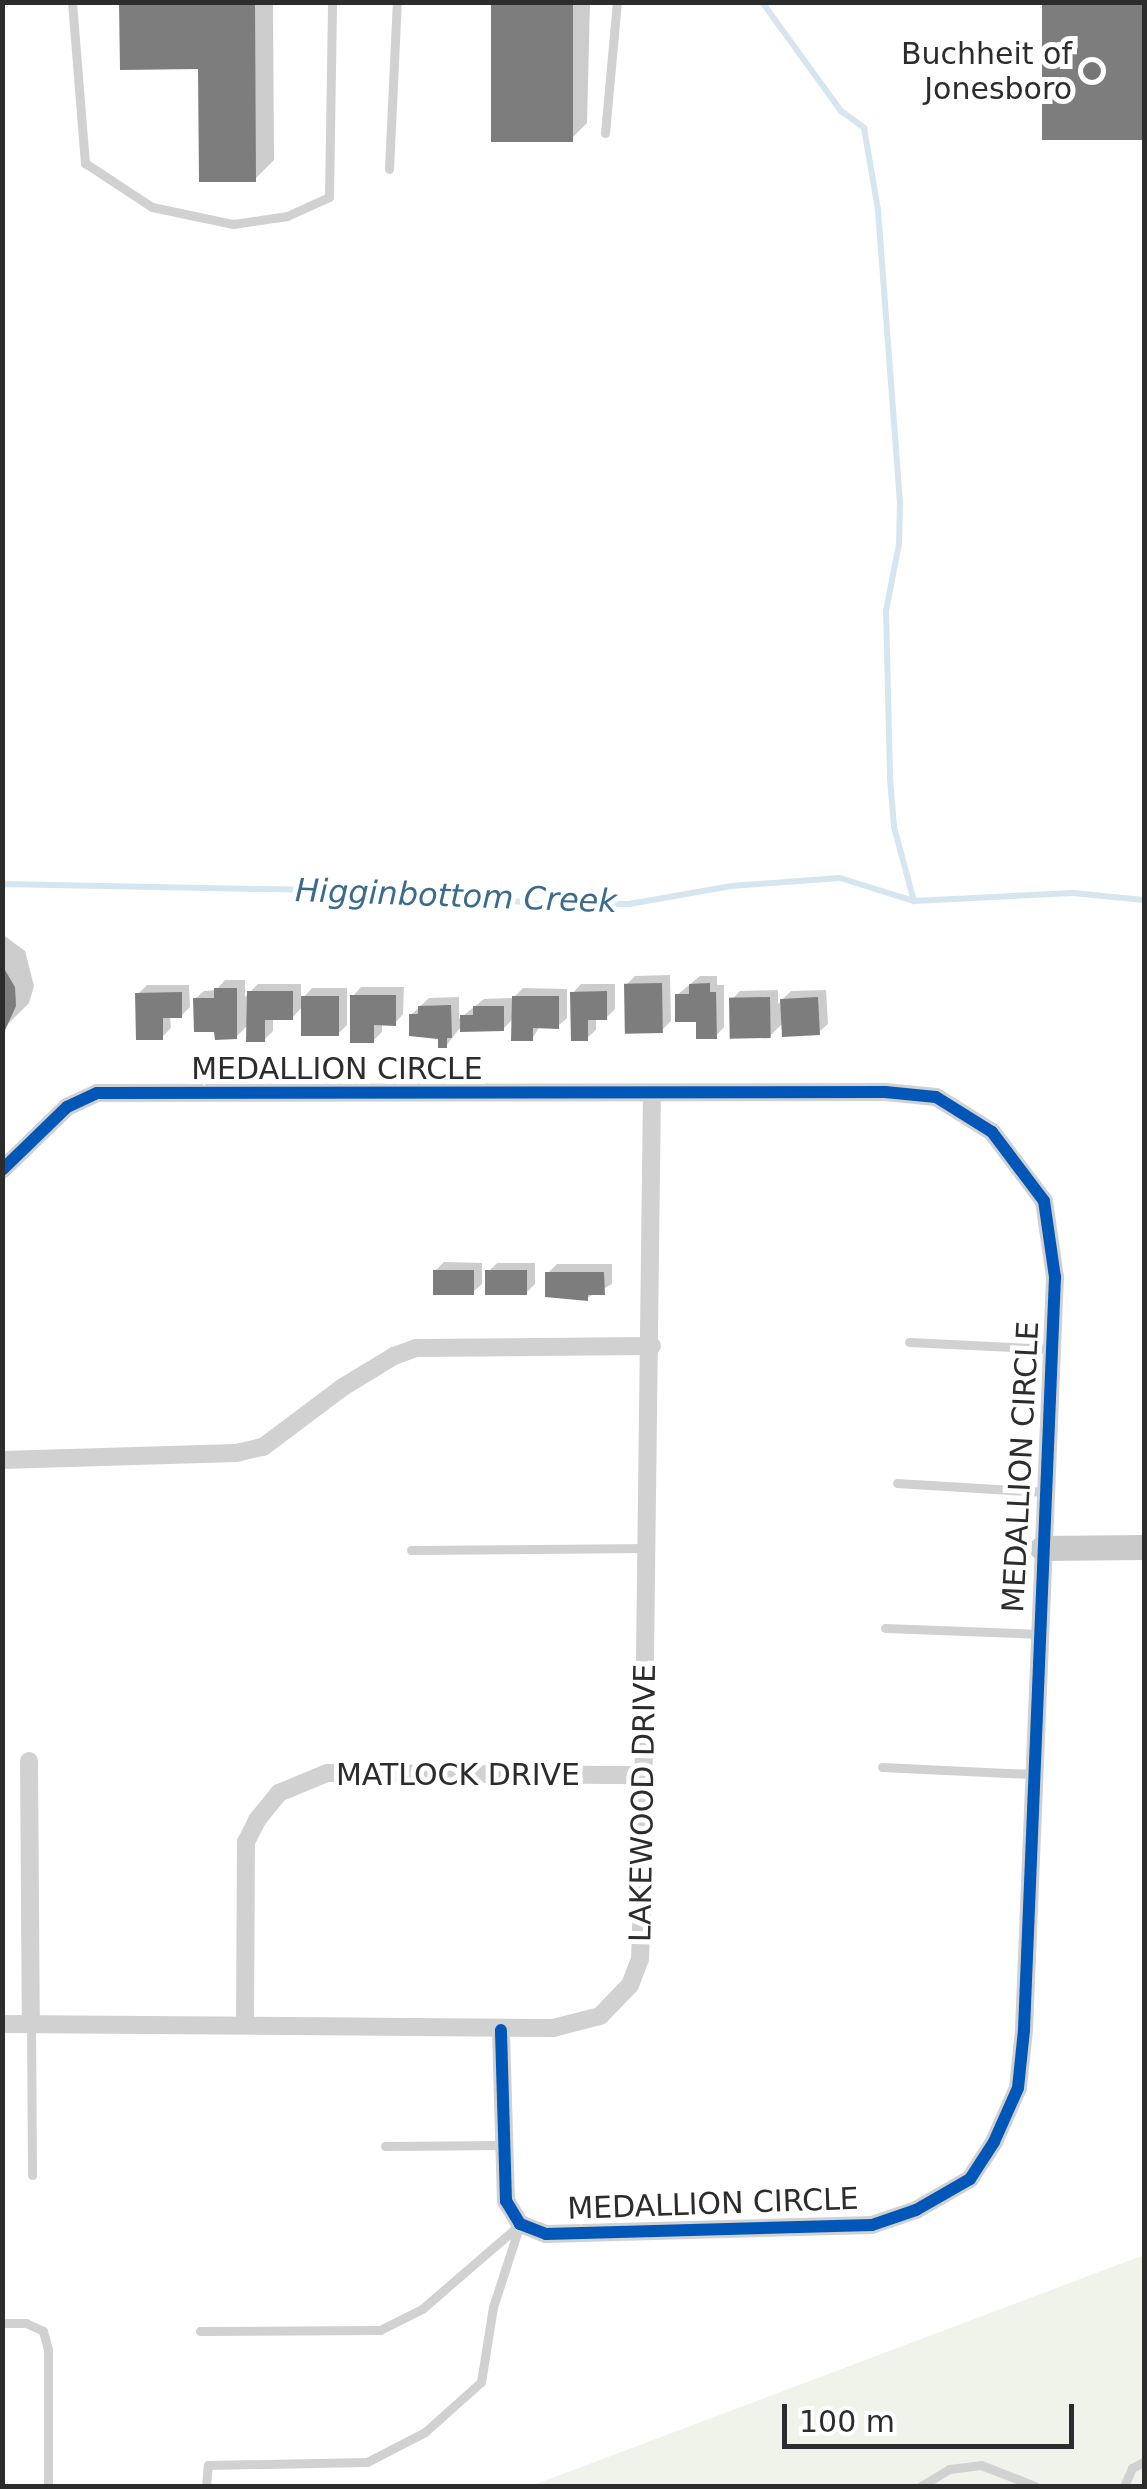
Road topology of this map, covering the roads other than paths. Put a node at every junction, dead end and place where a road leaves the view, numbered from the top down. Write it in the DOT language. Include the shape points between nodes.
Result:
graph roads {
  1 [pos="72,2"];
  2 [pos="332,2"];
  3 [pos="396,2"];
  4 [pos="617,2"];
  5 [pos="605,132"];
  6 [pos="389,169"];
  7 [pos="652,1096"];
  8 [pos="2,1170"];
  9 [pos="909,1342"];
  10 [pos="652,1346"];
  11 [pos="1052,1349"];
  12 [pos="2,1460"];
  13 [pos="897,1483"];
  14 [pos="1045,1492"];
  15 [pos="1144,1547"];
  16 [pos="648,1548"];
  17 [pos="1042,1548"];
  18 [pos="412,1550"];
  19 [pos="885,1628"];
  20 [pos="1039,1634"];
  21 [pos="28,1760"];
  22 [pos="882,1767"];
  23 [pos="1034,1774"];
  24 [pos="644,1776"];
  25 [pos="2,2024"];
  26 [pos="31,2024"];
  27 [pos="244,2024"];
  28 [pos="501,2030"];
  29 [pos="504,2145"];
  30 [pos="385,2146"];
  31 [pos="32,2175"];
  32 [pos="520,2224"];
  33 [pos="2,2323"];
  34 [pos="200,2331"];
  35 [pos="1144,2462"];
  36 [pos="48,2486"];
  37 [pos="206,2486"];
  38 [pos="921,2486"];
  39 [pos="1035,2486"];
  40 [pos="1124,2486"];
  1 -- 2 [label="lane" via="85,163 152,206 234,224 287,216 330,198"];
  3 -- 6 [label="lane"];
  4 -- 5 [label="lane"];
  7 -- 8 [label="street, MEDALLION CIRCLE" via="97,1093 67,1107"];
  7 -- 10 [label="street, LAKEWOOD DRIVE"];
  7 -- 11 [label="street, MEDALLION CIRCLE" via="936,1097 992,1132 1044,1201 1055,1277"];
  9 -- 11 [label="lane"];
  10 -- 12 [label="street" via="416,1348 343,1386 262,1447 236,1454"];
  10 -- 16 [label="street, LAKEWOOD DRIVE"];
  11 -- 14 [label="street, MEDALLION CIRCLE"];
  13 -- 14 [label="lane"];
  14 -- 17 [label="street, MEDALLION CIRCLE"];
  15 -- 17 [label="street"];
  16 -- 18 [label="lane"];
  16 -- 24 [label="street, LAKEWOOD DRIVE"];
  17 -- 20 [label="street, MEDALLION CIRCLE"];
  19 -- 20 [label="lane"];
  20 -- 23 [label="street, MEDALLION CIRCLE"];
  21 -- 26 [label="street"];
  22 -- 23 [label="lane"];
  23 -- 32 [label="street, MEDALLION CIRCLE" via="1018,2088 970,2179 916,2210 872,2225 546,2234"];
  24 -- 27 [label="street, MATLOCK DRIVE" via="327,1773 279,1793 246,1842"];
  24 -- 28 [label="street, LAKEWOOD DRIVE" via="640,1959 630,1985 606,2012 572,2027"];
  25 -- 26 [label="street, LAKEWOOD DRIVE"];
  26 -- 27 [label="street, LAKEWOOD DRIVE"];
  26 -- 31 [label="lane"];
  27 -- 28 [label="street, LAKEWOOD DRIVE"];
  28 -- 29 [label="street"];
  29 -- 30 [label="lane"];
  29 -- 32 [label="street" via="506,2201"];
  32 -- 34 [label="lane" via="422,2310 380,2330"];
  32 -- 37 [label="lane" via="480,2382 425,2432 366,2462 208,2465"];
  33 -- 36 [label="lane" via="43,2331"];
  35 -- 40 [label="lane" via="1132,2468"];
  38 -- 39 [label="lane" via="948,2469 981,2465"];
}
